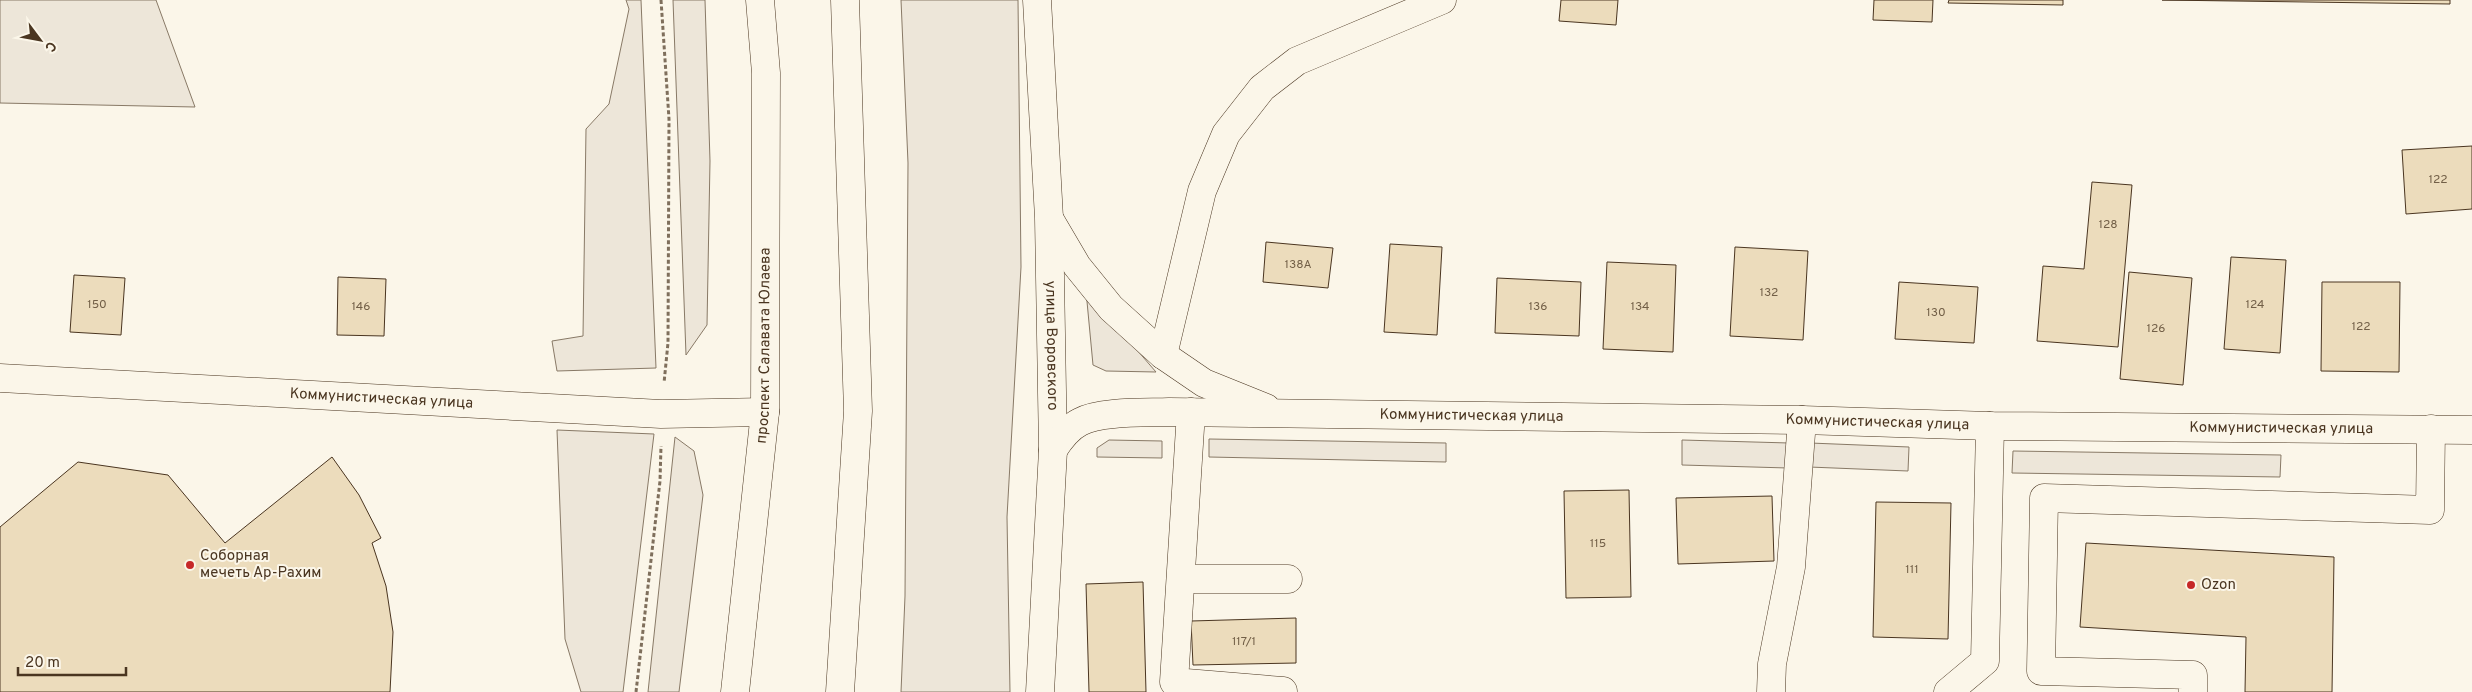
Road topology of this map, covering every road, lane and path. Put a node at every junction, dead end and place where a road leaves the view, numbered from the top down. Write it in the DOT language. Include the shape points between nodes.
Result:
graph roads {
  1 [pos="661,0"];
  2 [pos="746,0"];
  3 [pos="760,0"];
  4 [pos="845,0"];
  5 [pos="1037,0"];
  6 [pos="1442,0"];
  7 [pos="766,73"];
  8 [pos="1049,218"];
  9 [pos="1163,355"];
  10 [pos="0,378"];
  11 [pos="765,412"];
  12 [pos="1191,412"];
  13 [pos="661,414"];
  14 [pos="1281,414"];
  15 [pos="1802,420"];
  16 [pos="1990,426"];
  17 [pos="2431,429"];
  18 [pos="2472,430"];
  19 [pos="1053,450"];
  20 [pos="1181,579"];
  21 [pos="1288,579"];
  22 [pos="1283,691"];
  23 [pos="636,692"];
  24 [pos="734,692"];
  25 [pos="840,692"];
  26 [pos="1040,692"];
  27 [pos="1771,692"];
  28 [pos="1948,692"];
  29 [pos="2193,692"];
  1 -- 13 [label="path" via="669,138 668,343"];
  2 -- 7 [label="street"];
  3 -- 7 [label="street, проспект Салавата Юлаева"];
  4 -- 25 [label="street" via="858,411"];
  5 -- 8 [label="street, улица Воровского"];
  6 -- 9 [label="street" via="1297,61 1262,88 1226,134 1202,191"];
  7 -- 11 [label="street, проспект Салавата Юлаева"];
  8 -- 9 [label="street, Коммунистическая улица" via="1077,266 1111,308"];
  8 -- 19 [label="street, улица Воровского"];
  9 -- 14 [label="street, Коммунистическая улица" via="1204,383"];
  10 -- 13 [label="street, Коммунистическая улица"];
  11 -- 13 [label="street, Коммунистическая улица"];
  11 -- 24 [label="street, проспект Салавата Юлаева"];
  12 -- 14 [label="street, Коммунистическая улица"];
  12 -- 19 [label="street, Коммунистическая улица" via="1114,414 1081,421 1062,436"];
  12 -- 20 [label="street"];
  13 -- 23 [label="path" via="660,482"];
  14 -- 15 [label="street, Коммунистическая улица"];
  15 -- 16 [label="street, Коммунистическая улица"];
  15 -- 27 [label="street" via="1791,567 1772,664"];
  16 -- 17 [label="street, Коммунистическая улица"];
  16 -- 28 [label="street" via="1985,661"];
  17 -- 18 [label="street, Коммунистическая улица"];
  17 -- 29 [label="street" via="2430,510 2044,498 2041,672 2193,675"];
  19 -- 26 [label="street, улица Воровского"];
  20 -- 21 [label="street"];
  20 -- 22 [label="street" via="1174,682"];
}
